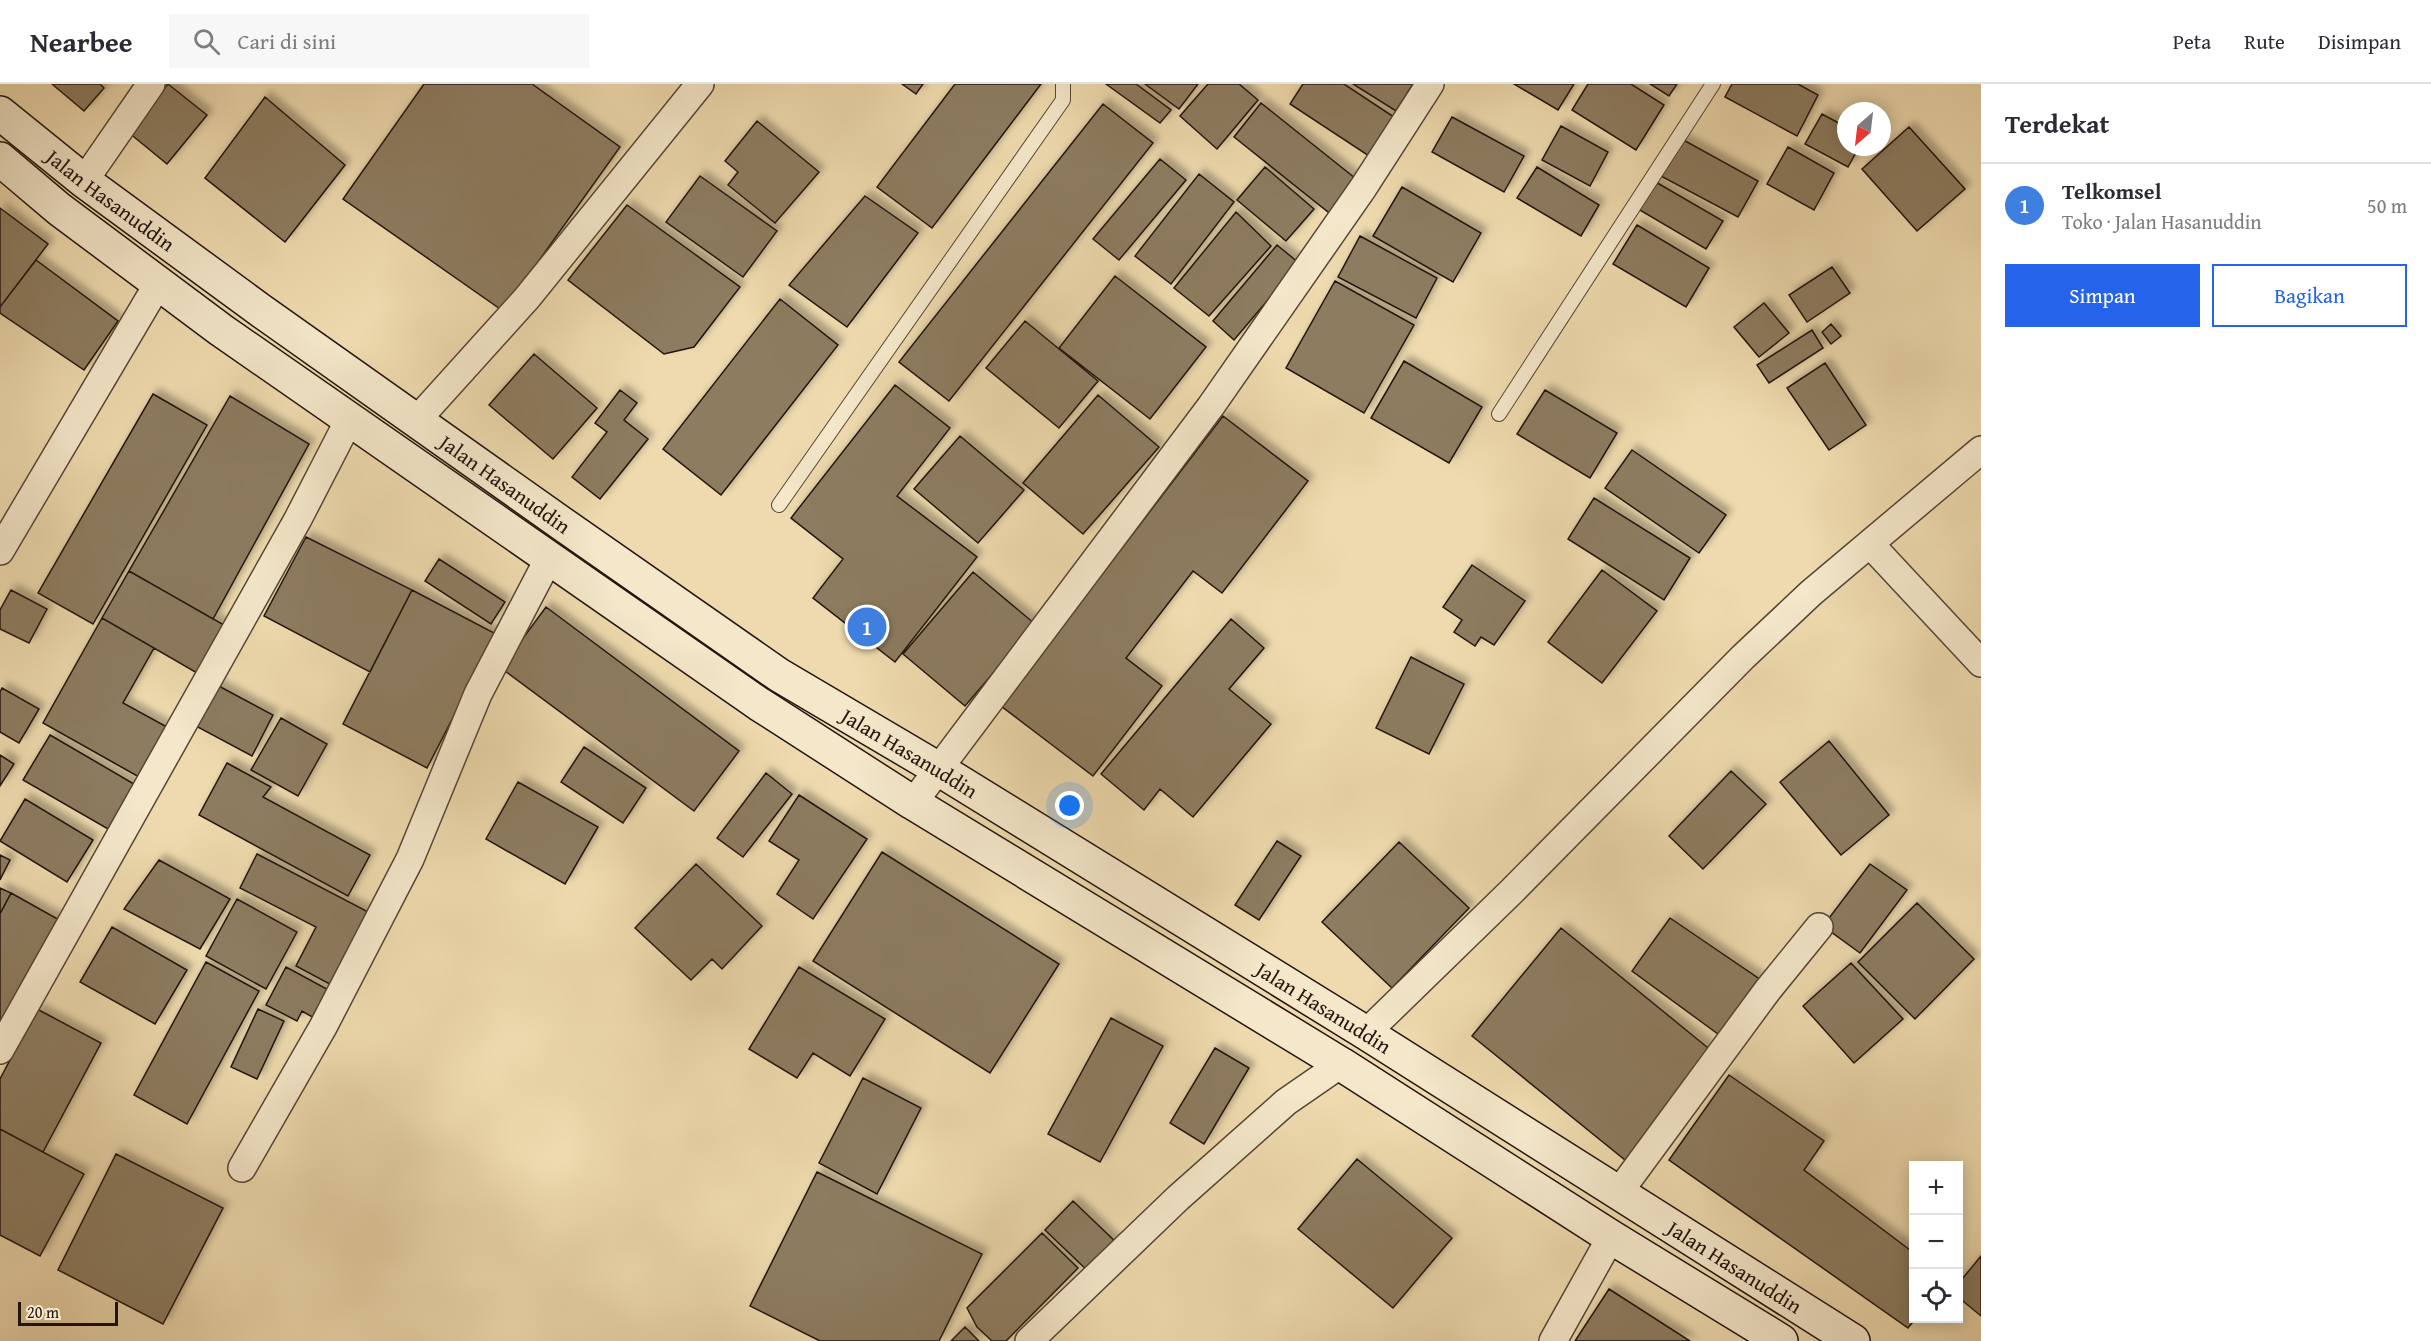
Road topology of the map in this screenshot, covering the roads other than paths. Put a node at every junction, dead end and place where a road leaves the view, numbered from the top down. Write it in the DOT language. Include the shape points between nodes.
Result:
graph roads {
  1 [pos="152,84"];
  2 [pos="700,84"];
  3 [pos="1063,84"];
  4 [pos="1430,84"];
  5 [pos="1713,84"];
  6 [pos="0,113"];
  7 [pos="0,159"];
  8 [pos="84,181"];
  9 [pos="158,284"];
  10 [pos="1499,414"];
  11 [pos="349,420"];
  12 [pos="416,421"];
  13 [pos="1981,450"];
  14 [pos="779,505"];
  15 [pos="1870,544"];
  16 [pos="0,551"];
  17 [pos="548,560"];
  18 [pos="1981,663"];
  19 [pos="940,770"];
  20 [pos="913,803"];
  21 [pos="1819,927"];
  22 [pos="1366,1033"];
  23 [pos="0,1050"];
  24 [pos="1341,1064"];
  25 [pos="242,1168"];
  26 [pos="1619,1192"];
  27 [pos="1611,1237"];
  28 [pos="1029,1341"];
  29 [pos="1553,1341"];
  30 [pos="1781,1341"];
  31 [pos="1853,1341"];
  1 -- 8 [label="street"];
  2 -- 12 [label="street" via="527,298"];
  3 -- 14 [label="lane" via="1063,100"];
  4 -- 19 [label="street" via="1363,188 1211,406"];
  5 -- 10 [label="lane"];
  6 -- 8 [label="street, Jalan Hasanuddin"];
  7 -- 9 [label="street, Jalan Hasanuddin"];
  8 -- 12 [label="street, Jalan Hasanuddin"];
  9 -- 11 [label="street, Jalan Hasanuddin"];
  9 -- 16 [label="street"];
  11 -- 17 [label="street, Jalan Hasanuddin"];
  11 -- 23 [label="street" via="298,519"];
  12 -- 19 [label="street, Jalan Hasanuddin" via="779,675"];
  13 -- 15 [label="street"];
  15 -- 18 [label="street"];
  15 -- 22 [label="street" via="1743,657"];
  17 -- 20 [label="street, Jalan Hasanuddin"];
  17 -- 25 [label="street" via="478,694 410,859 323,1027"];
  19 -- 20 [label="street"];
  19 -- 22 [label="street, Jalan Hasanuddin"];
  20 -- 24 [label="street, Jalan Hasanuddin"];
  21 -- 26 [label="street"];
  22 -- 26 [label="street, Jalan Hasanuddin"];
  24 -- 27 [label="street, Jalan Hasanuddin"];
  24 -- 28 [label="street" via="1286,1102 1178,1198"];
  26 -- 31 [label="street, Jalan Hasanuddin"];
  27 -- 29 [label="street"];
  27 -- 30 [label="street, Jalan Hasanuddin"];
}
